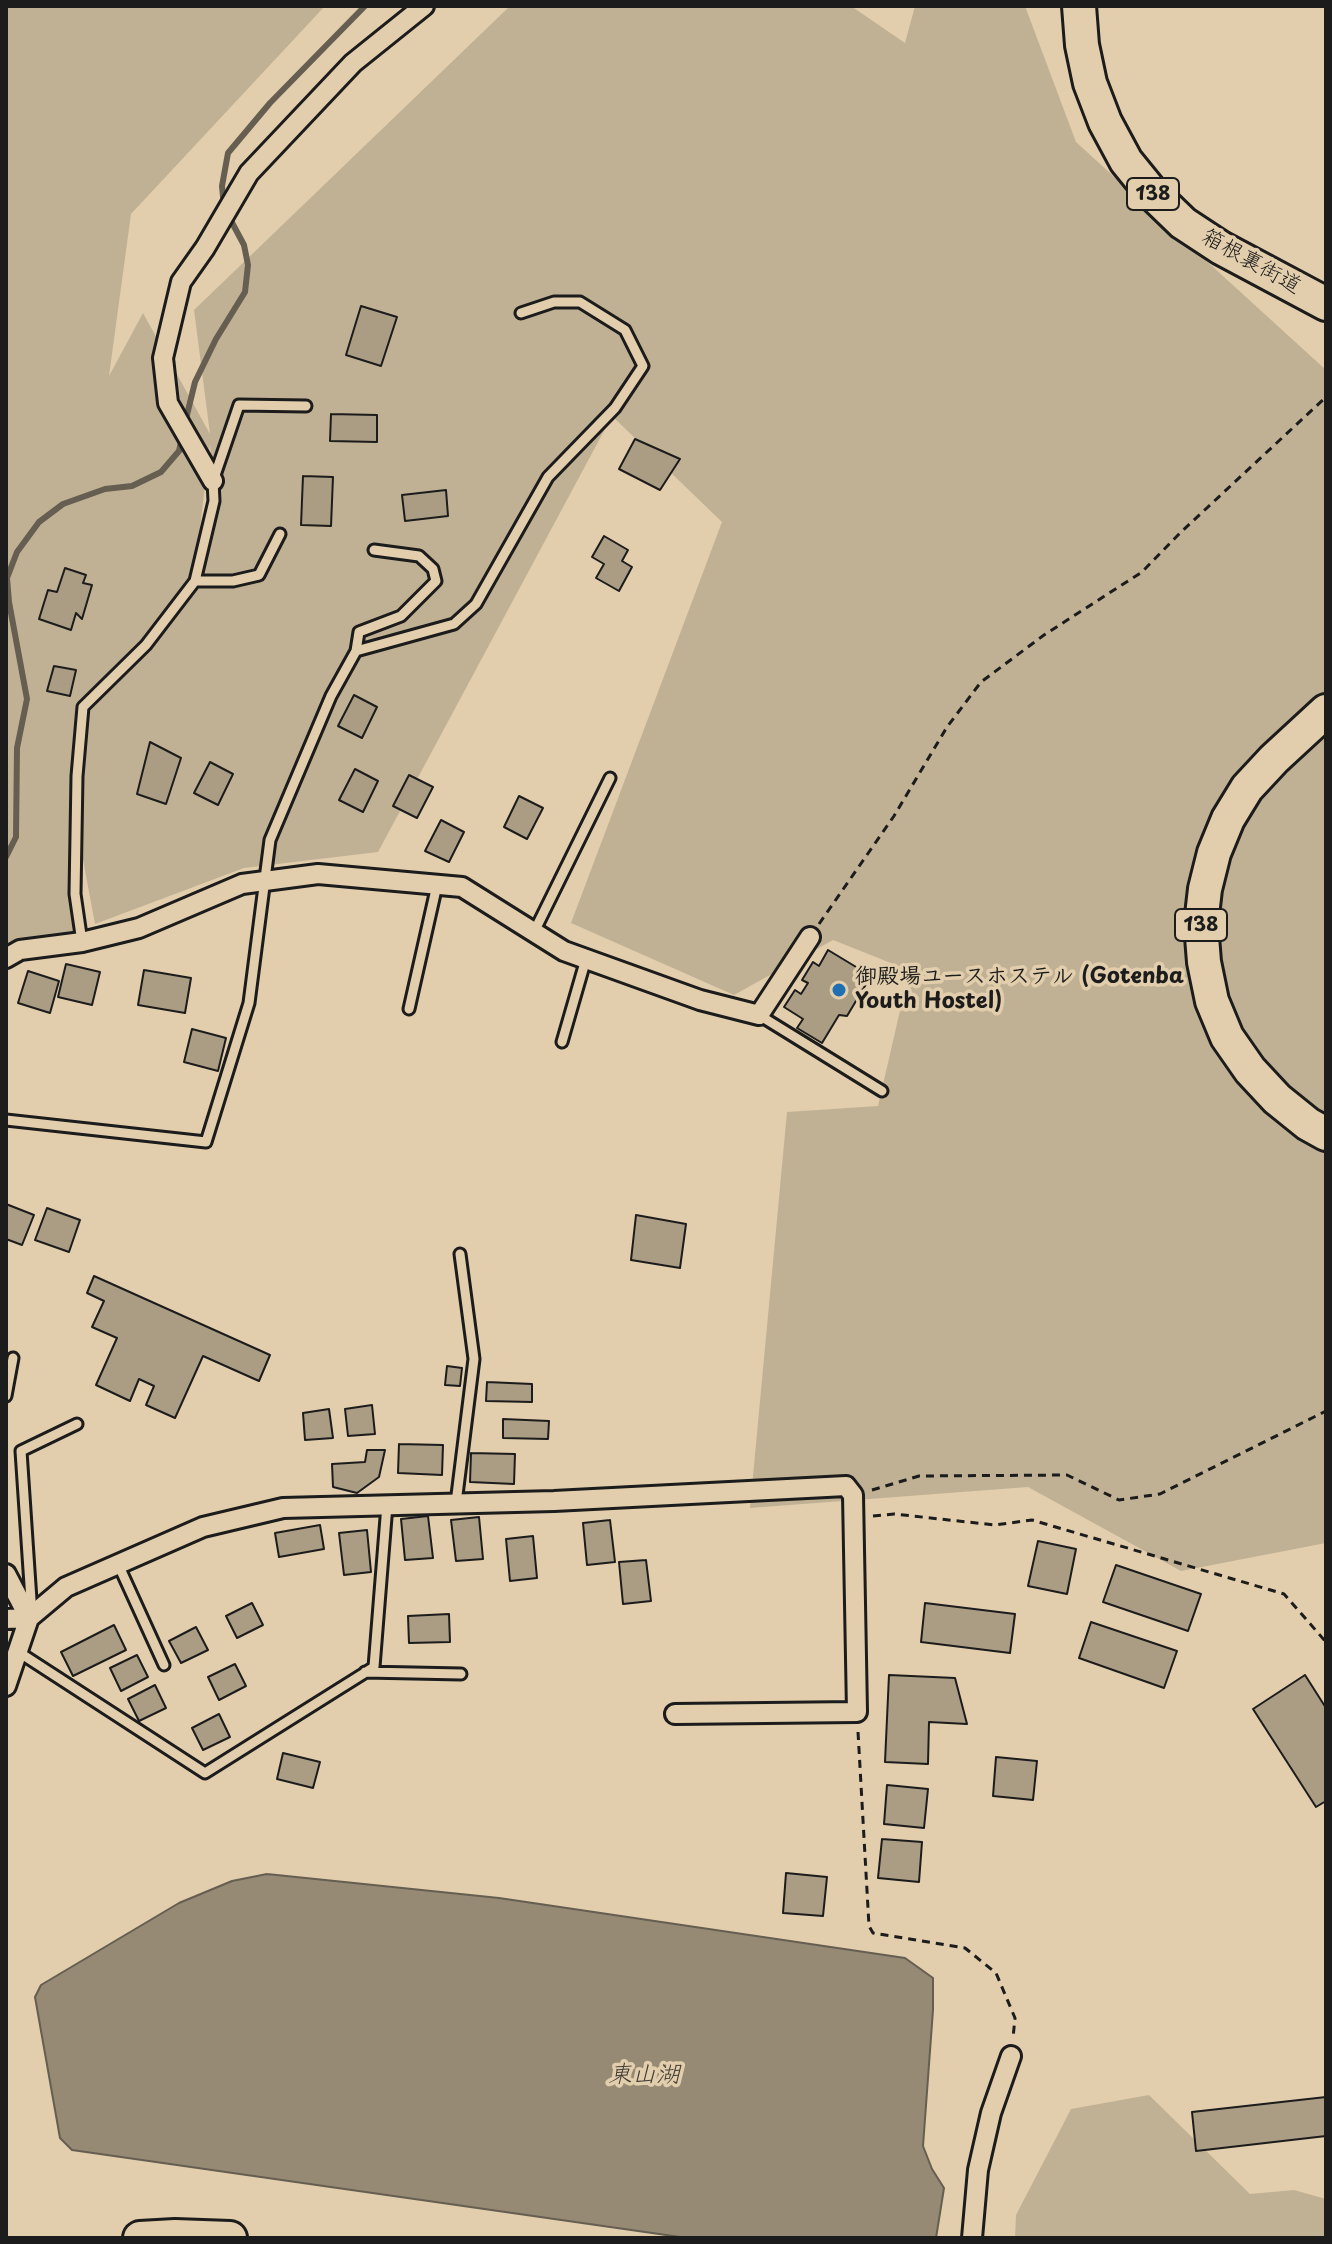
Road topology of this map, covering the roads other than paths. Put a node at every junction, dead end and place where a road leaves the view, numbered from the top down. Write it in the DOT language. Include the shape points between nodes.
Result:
graph roads {
  1 [pos="424,6"];
  2 [pos="1079,6"];
  3 [pos="1326,304"];
  4 [pos="521,313"];
  5 [pos="306,406"];
  6 [pos="213,481"];
  7 [pos="280,534"];
  8 [pos="374,550"];
  9 [pos="195,581"];
  10 [pos="356,651"];
  11 [pos="1326,711"];
  12 [pos="610,778"];
  13 [pos="264,881"];
  14 [pos="437,885"];
  15 [pos="534,932"];
  16 [pos="810,937"];
  17 [pos="82,942"];
  18 [pos="6,958"];
  19 [pos="586,959"];
  20 [pos="409,1009"];
  21 [pos="759,1015"];
  22 [pos="562,1042"];
  23 [pos="882,1091"];
  24 [pos="6,1120"];
  25 [pos="1326,1134"];
  26 [pos="460,1254"];
  27 [pos="13,1358"];
  28 [pos="6,1396"];
  29 [pos="77,1424"];
  30 [pos="456,1503"];
  31 [pos="387,1505"];
  32 [pos="118,1564"];
  33 [pos="6,1574"];
  34 [pos="30,1616"];
  35 [pos="6,1619"];
  36 [pos="17,1651"];
  37 [pos="164,1665"];
  38 [pos="365,1672"];
  39 [pos="461,1674"];
  40 [pos="6,1686"];
  41 [pos="675,1714"];
  42 [pos="1011,2056"];
  43 [pos="140,2238"];
  44 [pos="230,2238"];
  45 [pos="972,2238"];
  1 -- 6 [label="street" via="353,63 244,180 181,282 163,358 168,403"];
  2 -- 3 [label="highway, 箱根裏街道 / 138" via="1087,70 1105,122 1126,161 1152,193 1183,223 1221,248"];
  4 -- 10 [label="lane" via="554,302 580,302 625,330 643,366 615,408 548,477 476,604 454,624"];
  5 -- 6 [label="lane" via="239,405"];
  6 -- 9 [label="lane" via="214,501"];
  7 -- 9 [label="lane" via="259,575"];
  8 -- 10 [label="lane" via="419,556 433,569 436,581 401,616 359,632"];
  9 -- 17 [label="lane" via="146,645 83,707 75,894"];
  10 -- 13 [label="lane" via="331,696 270,840"];
  11 -- 25 [label="highway, 138" via="1256,779 1228,819 1214,853 1201,924 1212,1001 1227,1037 1277,1099"];
  12 -- 15 [label="lane"];
  13 -- 14 [label="street" via="318,874"];
  13 -- 17 [label="street" via="242,884 139,928"];
  13 -- 24 [label="lane" via="249,1003 206,1142"];
  14 -- 15 [label="street" via="462,887"];
  14 -- 20 [label="lane"];
  15 -- 19 [label="street"];
  16 -- 21 [label="street"];
  17 -- 18 [label="street" via="20,950"];
  19 -- 21 [label="street"];
  19 -- 22 [label="lane"];
  21 -- 23 [label="lane"];
  26 -- 30 [label="lane" via="474,1359"];
  27 -- 28 [label="lane"];
  29 -- 34 [label="lane" via="21,1451"];
  30 -- 31 [label="street"];
  30 -- 41 [label="street" via="846,1486 853,1495 857,1712"];
  31 -- 32 [label="street" via="283,1508 203,1527"];
  31 -- 38 [label="lane" via="374,1667"];
  32 -- 34 [label="street" via="66,1587"];
  32 -- 37 [label="lane"];
  33 -- 34 [label="street"];
  34 -- 35 [label="street"];
  34 -- 36 [label="street"];
  36 -- 38 [label="lane" via="205,1773"];
  36 -- 40 [label="street"];
  38 -- 39 [label="lane"];
  42 -- 45 [label="street" via="978,2170"];
  43 -- 44 [label="highway"];
}
